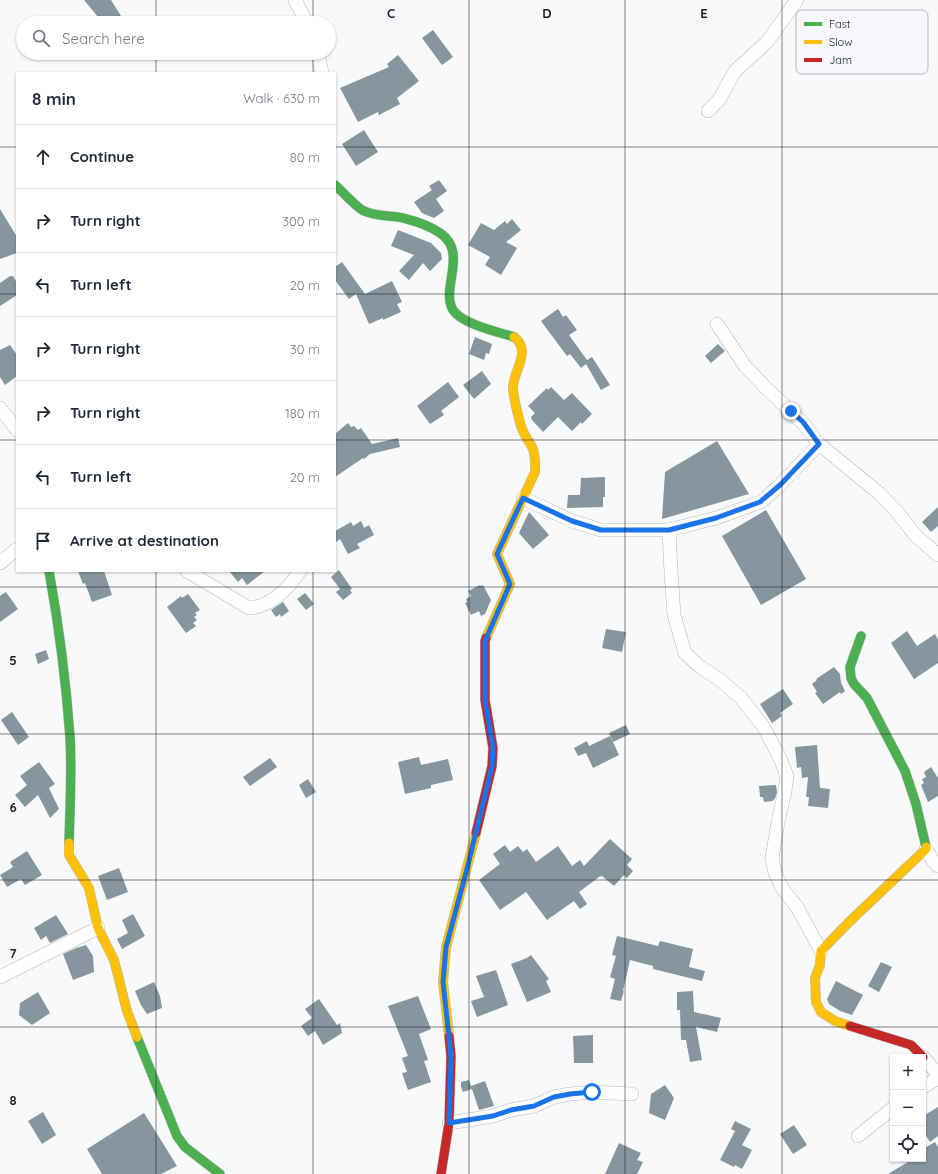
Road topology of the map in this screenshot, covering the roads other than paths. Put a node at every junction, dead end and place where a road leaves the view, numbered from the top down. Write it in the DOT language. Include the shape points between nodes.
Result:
graph roads {
  1 [pos="295,0"];
  2 [pos="796,0"];
  3 [pos="303,16"];
  4 [pos="319,60"];
  5 [pos="322,72"];
  6 [pos="708,111"];
  7 [pos="336,186"];
  8 [pos="717,324"];
  9 [pos="0,408"];
  10 [pos="16,429"];
  11 [pos="819,444"];
  12 [pos="523,498"];
  13 [pos="669,530"];
  14 [pos="16,550"];
  15 [pos="938,556"];
  16 [pos="0,563"];
  17 [pos="49,572"];
  18 [pos="189,572"];
  19 [pos="299,572"];
  20 [pos="861,636"];
  21 [pos="926,849"];
  22 [pos="938,866"];
  23 [pos="98,928"];
  24 [pos="821,951"];
  25 [pos="0,977"];
  26 [pos="920,1054"];
  27 [pos="926,1060"];
  28 [pos="938,1074"];
  29 [pos="938,1078"];
  30 [pos="926,1085"];
  31 [pos="632,1094"];
  32 [pos="890,1110"];
  33 [pos="449,1123"];
  34 [pos="858,1136"];
  35 [pos="220,1174"];
  36 [pos="441,1174"];
  1 -- 3 [label="street"];
  2 -- 6 [label="street" via="767,42 735,71 720,100"];
  4 -- 5 [label="street"];
  7 -- 12 [label="street" via="363,211 404,218 441,233 451,245 453,257 450,302 454,311 471,323 514,337 521,345 521,361 513,382 513,390 523,431 533,449 535,459 535,472"];
  8 -- 11 [label="street" via="745,366 803,422"];
  9 -- 10 [label="street"];
  11 -- 13 [label="street" via="760,502 716,518"];
  11 -- 15 [label="street" via="880,494 915,535"];
  12 -- 13 [label="street" via="572,521 601,530"];
  12 -- 33 [label="street" via="497,554 510,584 485,641 485,700 493,748 492,766 446,947 443,982 451,1056"];
  13 -- 24 [label="street" via="674,615 685,653 742,698 763,726 787,776 772,858 782,888 797,907"];
  14 -- 16 [label="street"];
  17 -- 23 [label="street" via="58,620 70,737 69,855 89,888"];
  18 -- 19 [label="street" via="240,604 257,608 279,596"];
  20 -- 21 [label="street" via="850,667 851,678 867,698 905,771 916,804"];
  21 -- 22 [label="street"];
  21 -- 24 [label="street"];
  23 -- 25 [label="street"];
  23 -- 35 [label="street" via="114,960 127,1011 177,1136 185,1147"];
  24 -- 26 [label="street" via="815,978 816,1002 821,1012 835,1021 911,1045"];
  27 -- 28 [label="street"];
  29 -- 30 [label="street"];
  31 -- 33 [label="street" via="570,1094 493,1116"];
  32 -- 34 [label="street"];
  33 -- 36 [label="street"];
}
